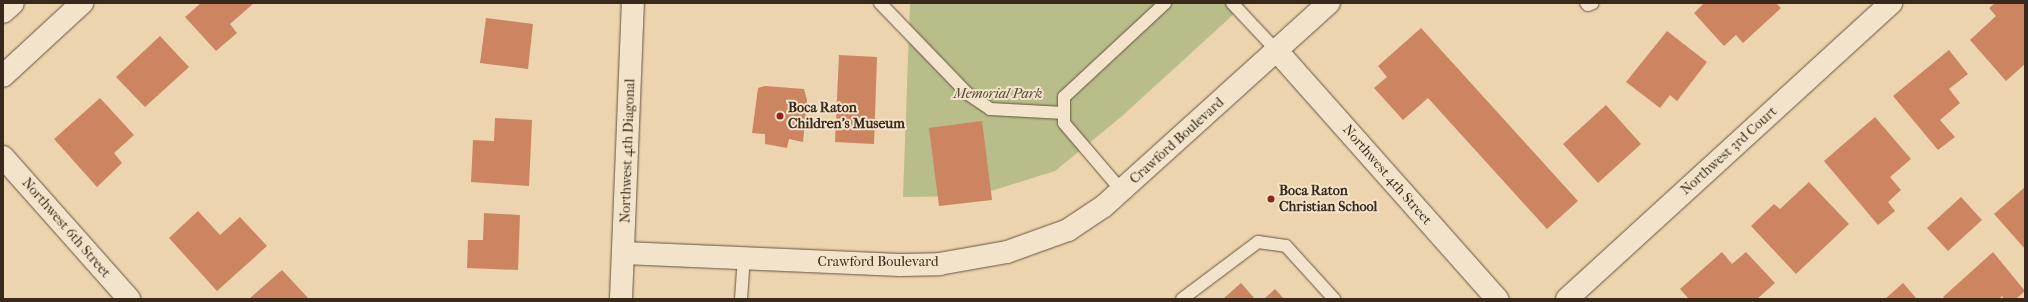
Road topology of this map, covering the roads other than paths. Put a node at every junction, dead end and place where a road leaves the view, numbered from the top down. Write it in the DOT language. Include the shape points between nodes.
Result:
graph roads {
  1 [pos="13,3"];
  2 [pos="82,3"];
  3 [pos="633,3"];
  4 [pos="880,3"];
  5 [pos="1165,3"];
  6 [pos="1232,3"];
  7 [pos="1329,3"];
  8 [pos="1586,3"];
  9 [pos="1593,3"];
  10 [pos="1891,3"];
  11 [pos="3,12"];
  12 [pos="1277,51"];
  13 [pos="3,76"];
  14 [pos="1064,113"];
  15 [pos="3,157"];
  16 [pos="1122,191"];
  17 [pos="624,253"];
  18 [pos="744,260"];
  19 [pos="129,299"];
  20 [pos="621,299"];
  21 [pos="741,299"];
  22 [pos="1182,299"];
  23 [pos="1334,299"];
  24 [pos="1497,299"];
  25 [pos="1568,299"];
  1 -- 11 [label="street"];
  2 -- 13 [label="street"];
  3 -- 17 [label="street, Northwest 4th Diagonal"];
  4 -- 14 [label="lane" via="968,94 990,109"];
  5 -- 14 [label="lane" via="1064,97"];
  6 -- 12 [label="lane"];
  7 -- 12 [label="street, Crawford Boulevard"];
  8 -- 9 [label="lane"];
  10 -- 25 [label="street, Northwest 3rd Court"];
  12 -- 16 [label="street, Crawford Boulevard"];
  12 -- 24 [label="street, Northwest 4th Street"];
  14 -- 16 [label="lane" via="1064,123"];
  15 -- 19 [label="street, Northwest 6th Street"];
  16 -- 18 [label="street, Crawford Boulevard" via="1068,230 1007,252 939,264"];
  17 -- 18 [label="street, Crawford Boulevard"];
  17 -- 20 [label="street, Northwest 4th Diagonal"];
  18 -- 21 [label="lane"];
  22 -- 23 [label="lane" via="1258,242 1286,246"];
}
